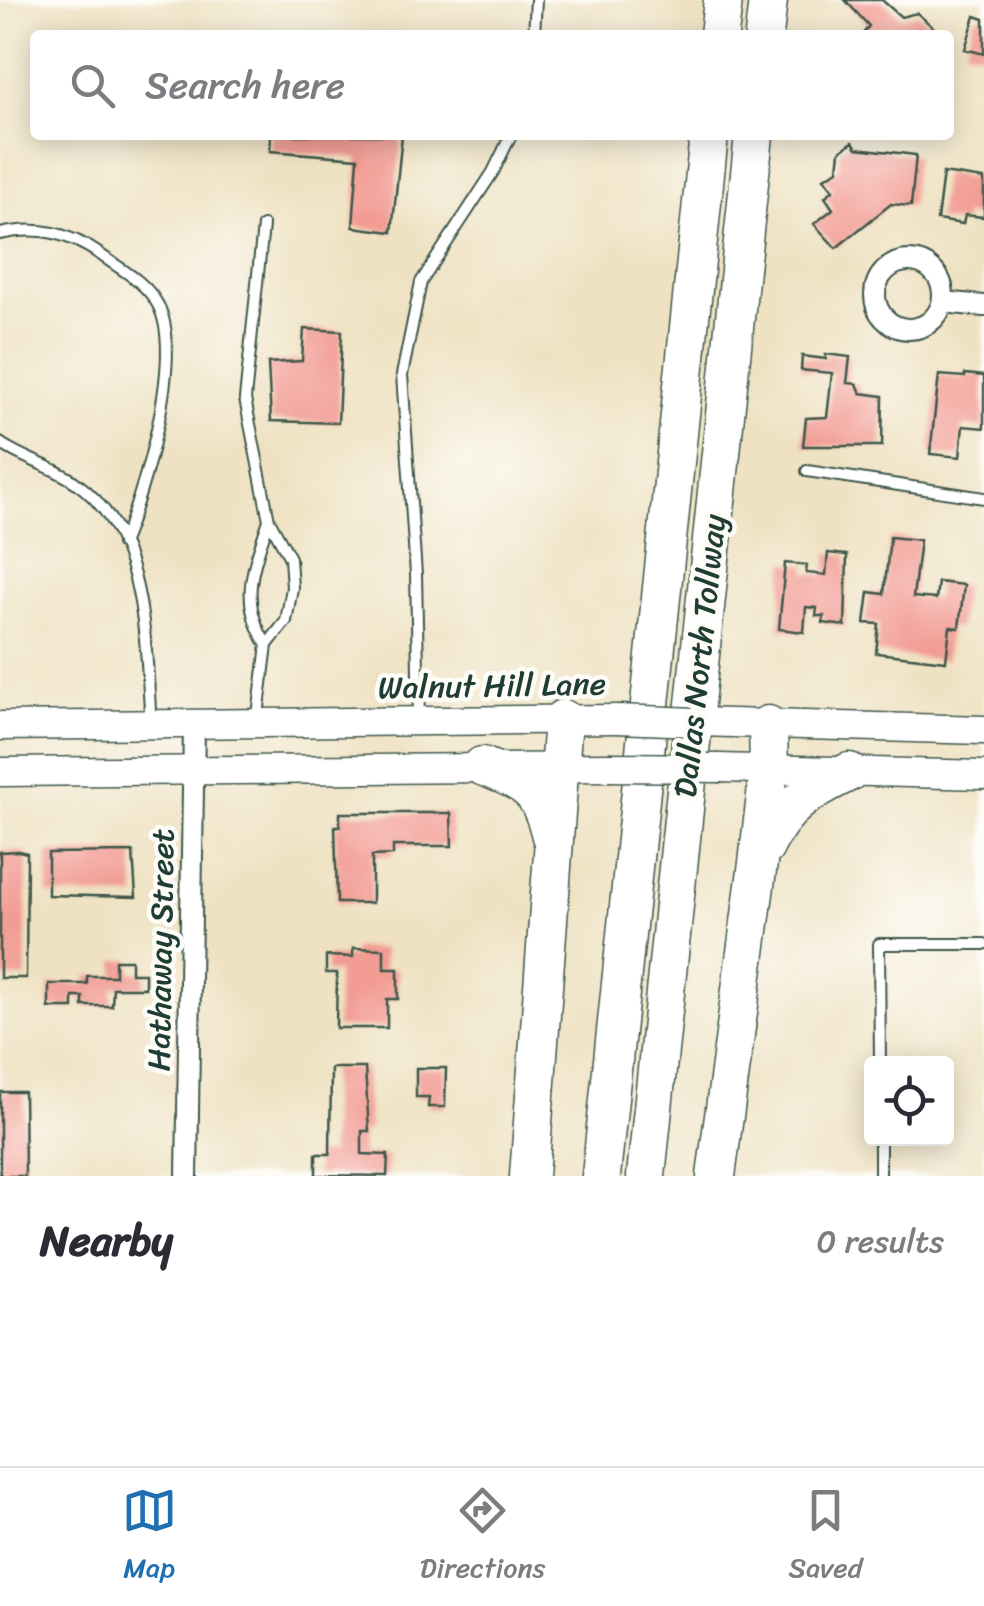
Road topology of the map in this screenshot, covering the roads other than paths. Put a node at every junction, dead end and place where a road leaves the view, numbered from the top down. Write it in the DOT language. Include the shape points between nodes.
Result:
graph roads {
  1 [pos="536,0"];
  2 [pos="722,0"];
  3 [pos="768,0"];
  4 [pos="534,30"];
  5 [pos="719,30"];
  6 [pos="765,30"];
  7 [pos="508,140"];
  8 [pos="708,140"];
  9 [pos="753,140"];
  10 [pos="264,226"];
  11 [pos="0,234"];
  12 [pos="943,302"];
  13 [pos="984,306"];
  14 [pos="0,443"];
  15 [pos="808,471"];
  16 [pos="984,498"];
  17 [pos="269,520"];
  18 [pos="122,544"];
  19 [pos="267,646"];
  20 [pos="563,719"];
  21 [pos="420,721"];
  22 [pos="256,724"];
  23 [pos="151,725"];
  24 [pos="194,725"];
  25 [pos="768,725"];
  26 [pos="0,726"];
  27 [pos="984,730"];
  28 [pos="482,766"];
  29 [pos="560,766"];
  30 [pos="194,770"];
  31 [pos="769,770"];
  32 [pos="0,772"];
  33 [pos="848,772"];
  34 [pos="984,775"];
  35 [pos="555,854"];
  36 [pos="758,863"];
  37 [pos="984,944"];
  38 [pos="880,1056"];
  39 [pos="880,1146"];
  40 [pos="188,1176"];
  41 [pos="529,1176"];
  42 [pos="602,1176"];
  43 [pos="646,1176"];
  44 [pos="716,1176"];
  45 [pos="880,1176"];
  1 -- 4 [label="lane"];
  2 -- 5 [label="highway"];
  3 -- 6 [label="highway"];
  7 -- 21 [label="lane" via="421,282 402,375"];
  8 -- 42 [label="highway, Dallas North Tollway"];
  9 -- 43 [label="highway, Dallas North Tollway"];
  10 -- 17 [label="lane" via="245,399"];
  11 -- 18 [label="lane" via="56,231 70,237 145,286 159,306 166,326 162,395 145,487"];
  12 -- 13 [label="street"];
  14 -- 18 [label="lane" via="98,500"];
  15 -- 16 [label="lane"];
  17 -- 19 [label="lane" via="250,585 250,619"];
  17 -- 19 [label="lane" via="290,558 292,588 286,621"];
  18 -- 23 [label="lane" via="147,641"];
  19 -- 22 [label="lane"];
  20 -- 21 [label="main road, Walnut Hill Lane"];
  20 -- 25 [label="main road, Walnut Hill Lane, bridge"];
  20 -- 29 [label="highway"];
  21 -- 22 [label="main road, Walnut Hill Lane"];
  22 -- 24 [label="main road, Walnut Hill Lane"];
  23 -- 24 [label="main road, Walnut Hill Lane"];
  23 -- 26 [label="main road, Walnut Hill Lane"];
  24 -- 30 [label="street, Hathaway Street"];
  25 -- 27 [label="main road, Walnut Hill Lane"];
  25 -- 31 [label="highway"];
  28 -- 29 [label="main road"];
  28 -- 30 [label="main road"];
  28 -- 35 [label="highway" via="526,784 543,804"];
  29 -- 31 [label="main road, bridge"];
  29 -- 35 [label="highway"];
  30 -- 32 [label="main road"];
  30 -- 40 [label="street, Hathaway Street"];
  31 -- 33 [label="main road"];
  31 -- 36 [label="highway"];
  33 -- 34 [label="main road"];
  33 -- 36 [label="highway" via="798,798 774,826"];
  35 -- 41 [label="highway"];
  36 -- 44 [label="highway"];
  37 -- 38 [label="lane" via="879,944"];
  39 -- 45 [label="lane"];
}
